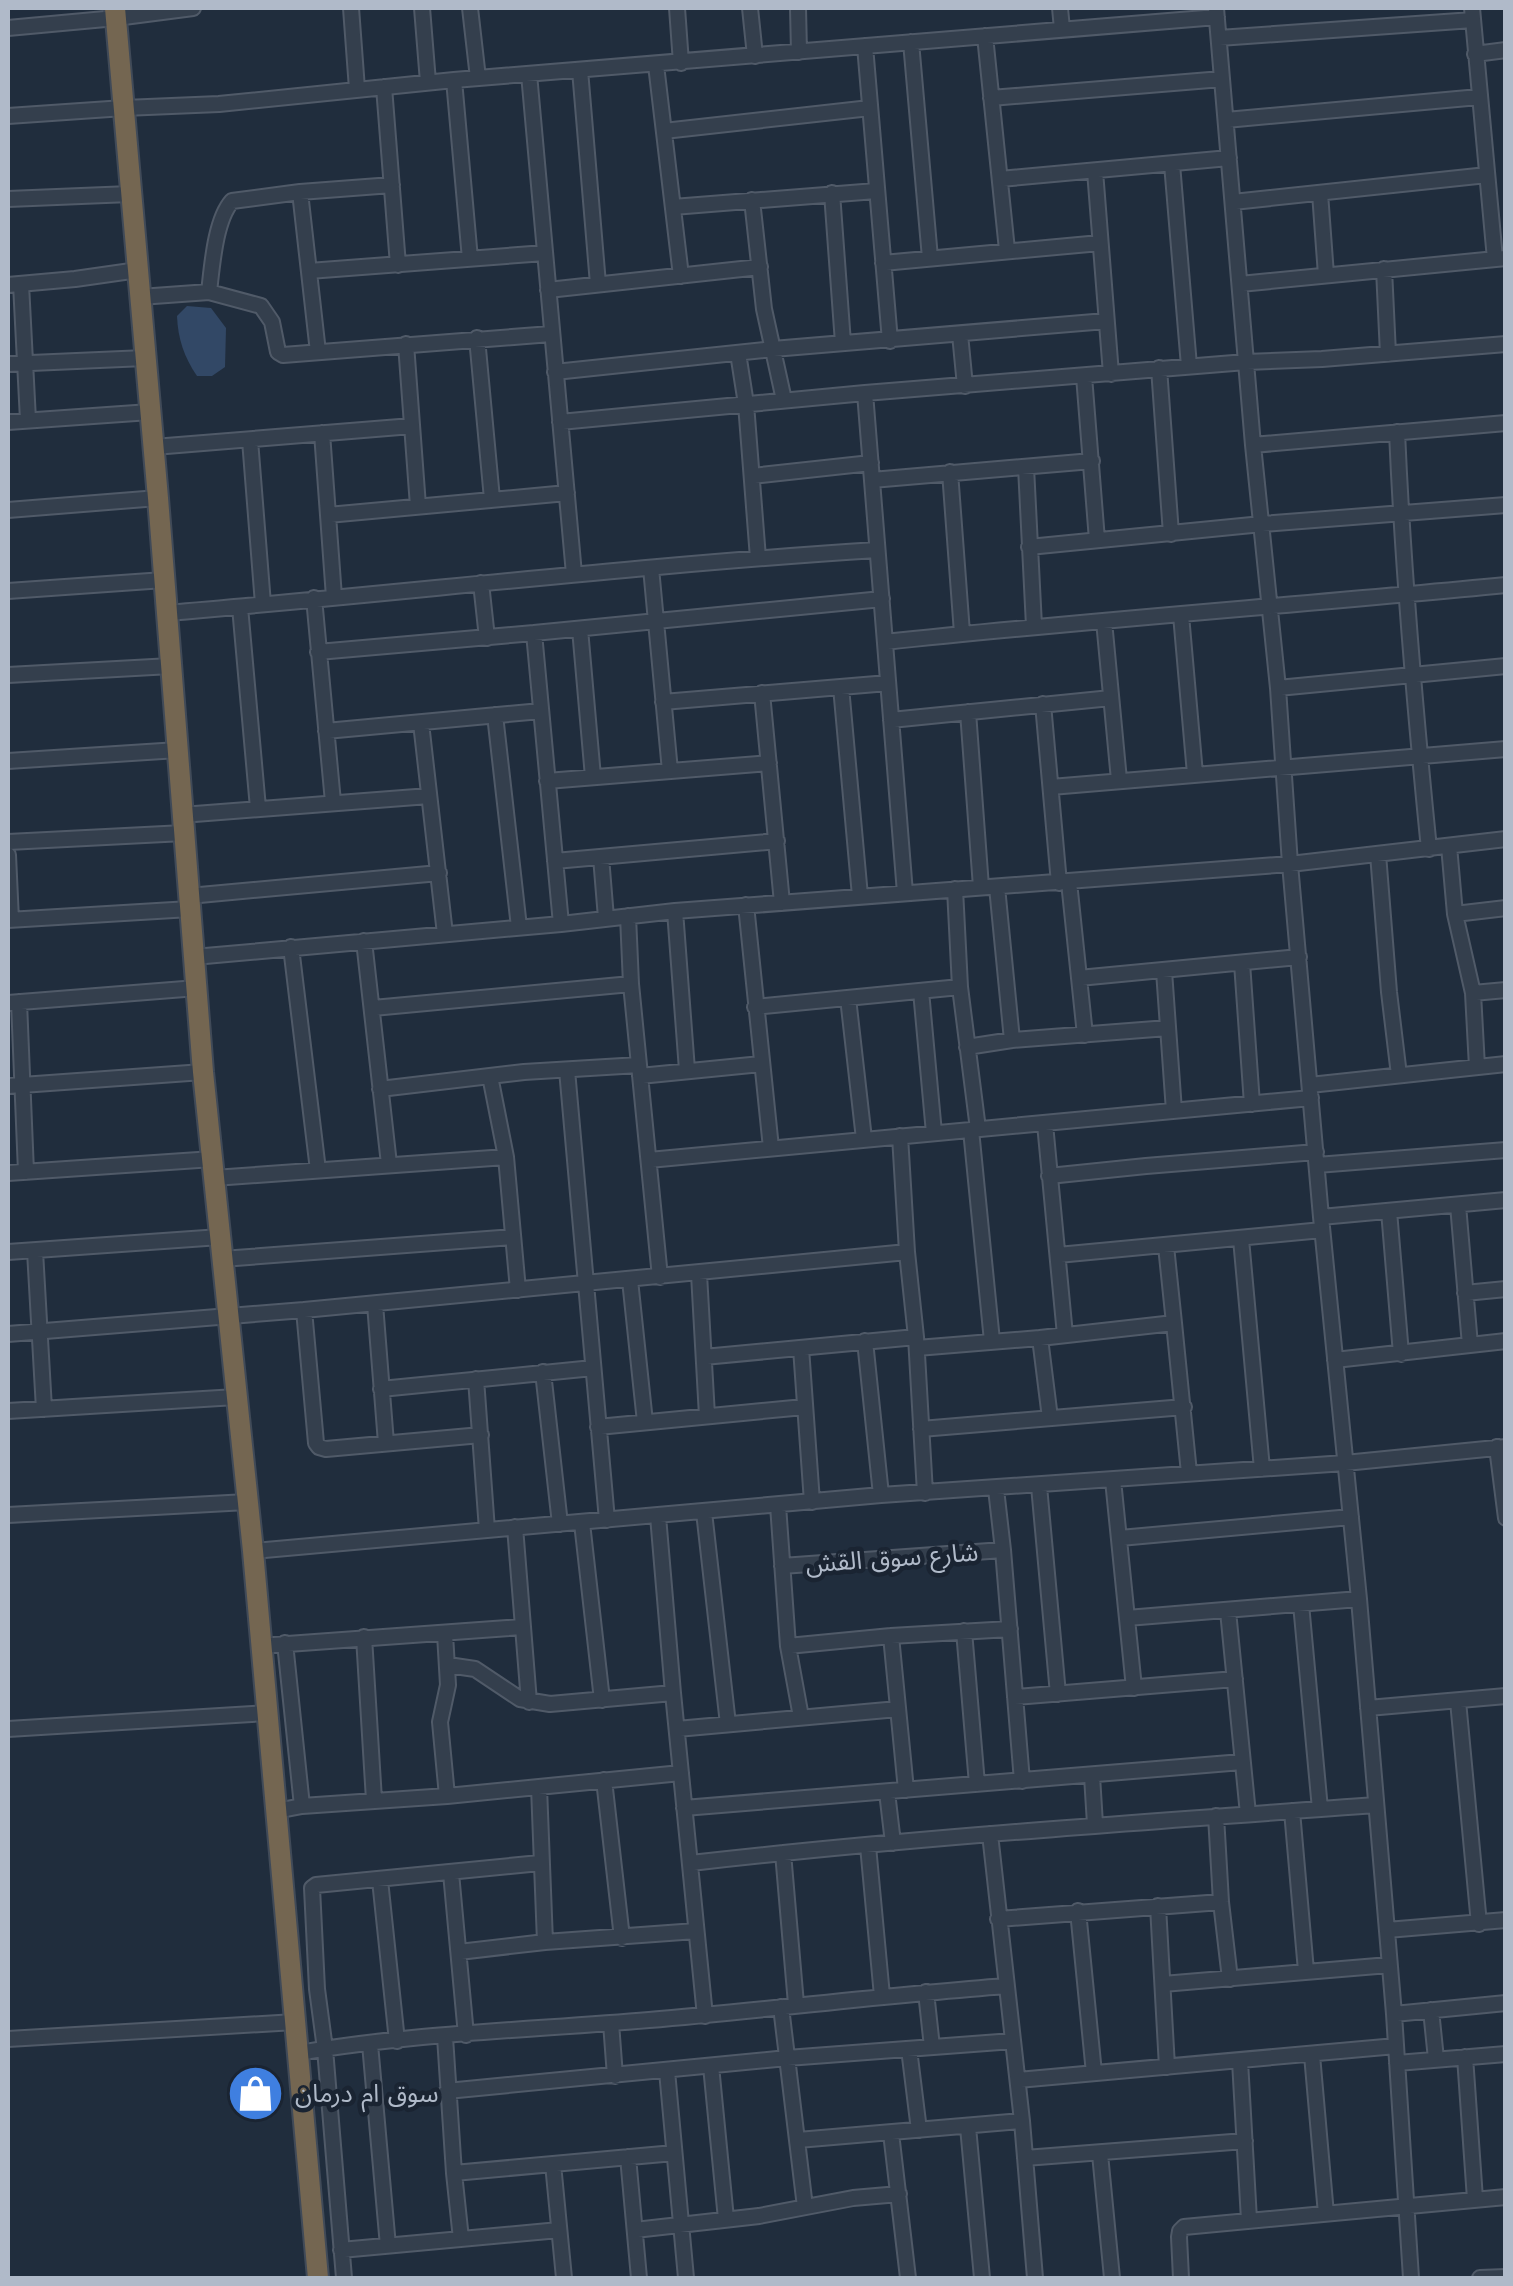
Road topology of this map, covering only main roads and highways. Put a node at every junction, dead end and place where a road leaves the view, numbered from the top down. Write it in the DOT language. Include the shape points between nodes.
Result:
graph roads {
  1 [pos="116,13"];
  2 [pos="318,2278"];
  1 -- 2 [label="highway" via="204,1072"];
}
